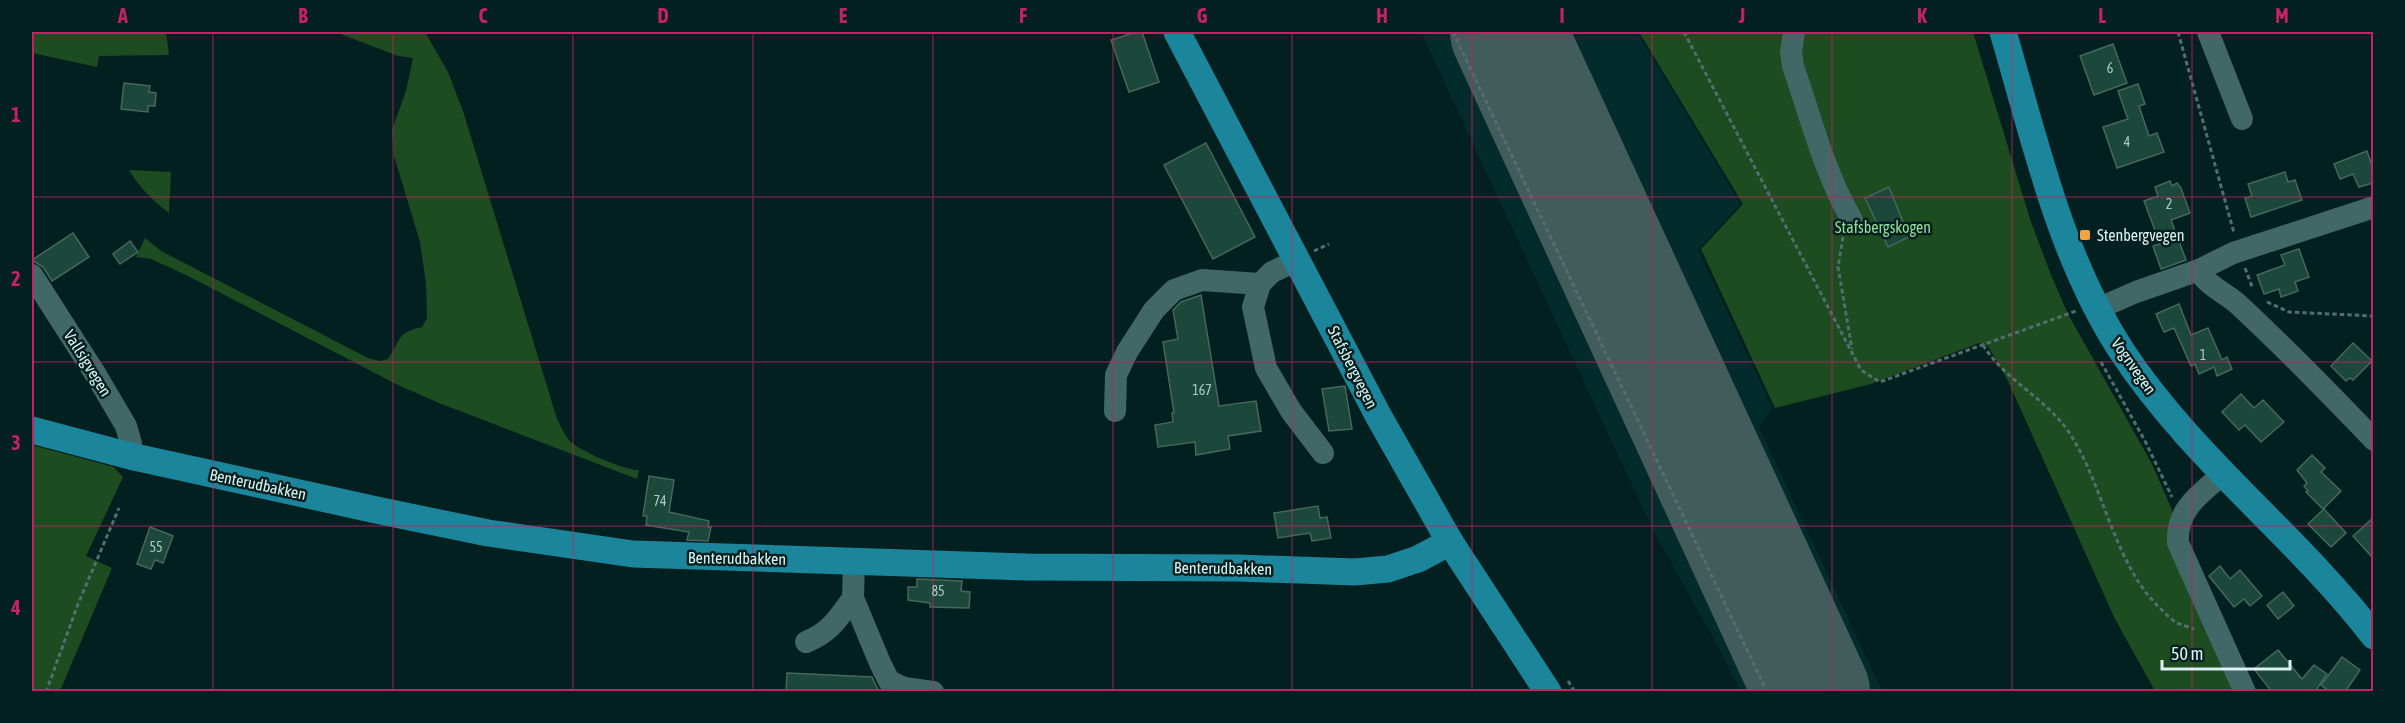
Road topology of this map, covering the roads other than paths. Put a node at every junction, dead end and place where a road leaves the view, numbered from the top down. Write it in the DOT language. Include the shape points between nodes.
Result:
graph roads {
  1 [pos="1178,32"];
  2 [pos="1794,32"];
  3 [pos="2003,32"];
  4 [pos="2208,32"];
  5 [pos="2242,119"];
  6 [pos="2373,207"];
  7 [pos="1852,220"];
  8 [pos="1307,251"];
  9 [pos="2199,270"];
  10 [pos="32,275"];
  11 [pos="1260,284"];
  12 [pos="2086,311"];
  13 [pos="1115,411"];
  14 [pos="32,430"];
  15 [pos="2373,440"];
  16 [pos="1323,453"];
  17 [pos="130,456"];
  18 [pos="2224,473"];
  19 [pos="1450,542"];
  20 [pos="854,561"];
  21 [pos="853,598"];
  22 [pos="2373,636"];
  23 [pos="806,642"];
  24 [pos="1555,682"];
  25 [pos="933,692"];
  26 [pos="2245,692"];
  1 -- 8 [label="main road, Stafsbergvegen"];
  2 -- 7 [label="street" via="1793,66 1833,184"];
  3 -- 12 [label="main road, Vognvegen"];
  4 -- 5 [label="street"];
  6 -- 9 [label="street" via="2240,251"];
  8 -- 11 [label="street"];
  8 -- 19 [label="main road, Stafsbergvegen" via="1379,417"];
  9 -- 12 [label="street"];
  9 -- 15 [label="street" via="2303,367"];
  10 -- 17 [label="street, Vallsigvegen" via="126,426"];
  11 -- 13 [label="street" via="1202,280 1174,290 1154,310 1127,352 1116,375"];
  11 -- 16 [label="street" via="1253,308 1266,368 1291,411"];
  12 -- 18 [label="main road, Vognvegen" via="2179,425"];
  14 -- 17 [label="main road, Benterudbakken"];
  17 -- 20 [label="main road, Benterudbakken" via="381,512 581,548 679,557"];
  18 -- 22 [label="main road, Vognvegen" via="2306,558"];
  18 -- 26 [label="street" via="2190,505 2180,519 2178,532 2182,554"];
  19 -- 20 [label="main road, Benterudbakken" via="1388,569 1355,572"];
  19 -- 24 [label="main road, Stafsbergvegen"];
  20 -- 21 [label="street"];
  21 -- 23 [label="street" via="823,635"];
  21 -- 25 [label="street" via="889,681 904,688"];
}
